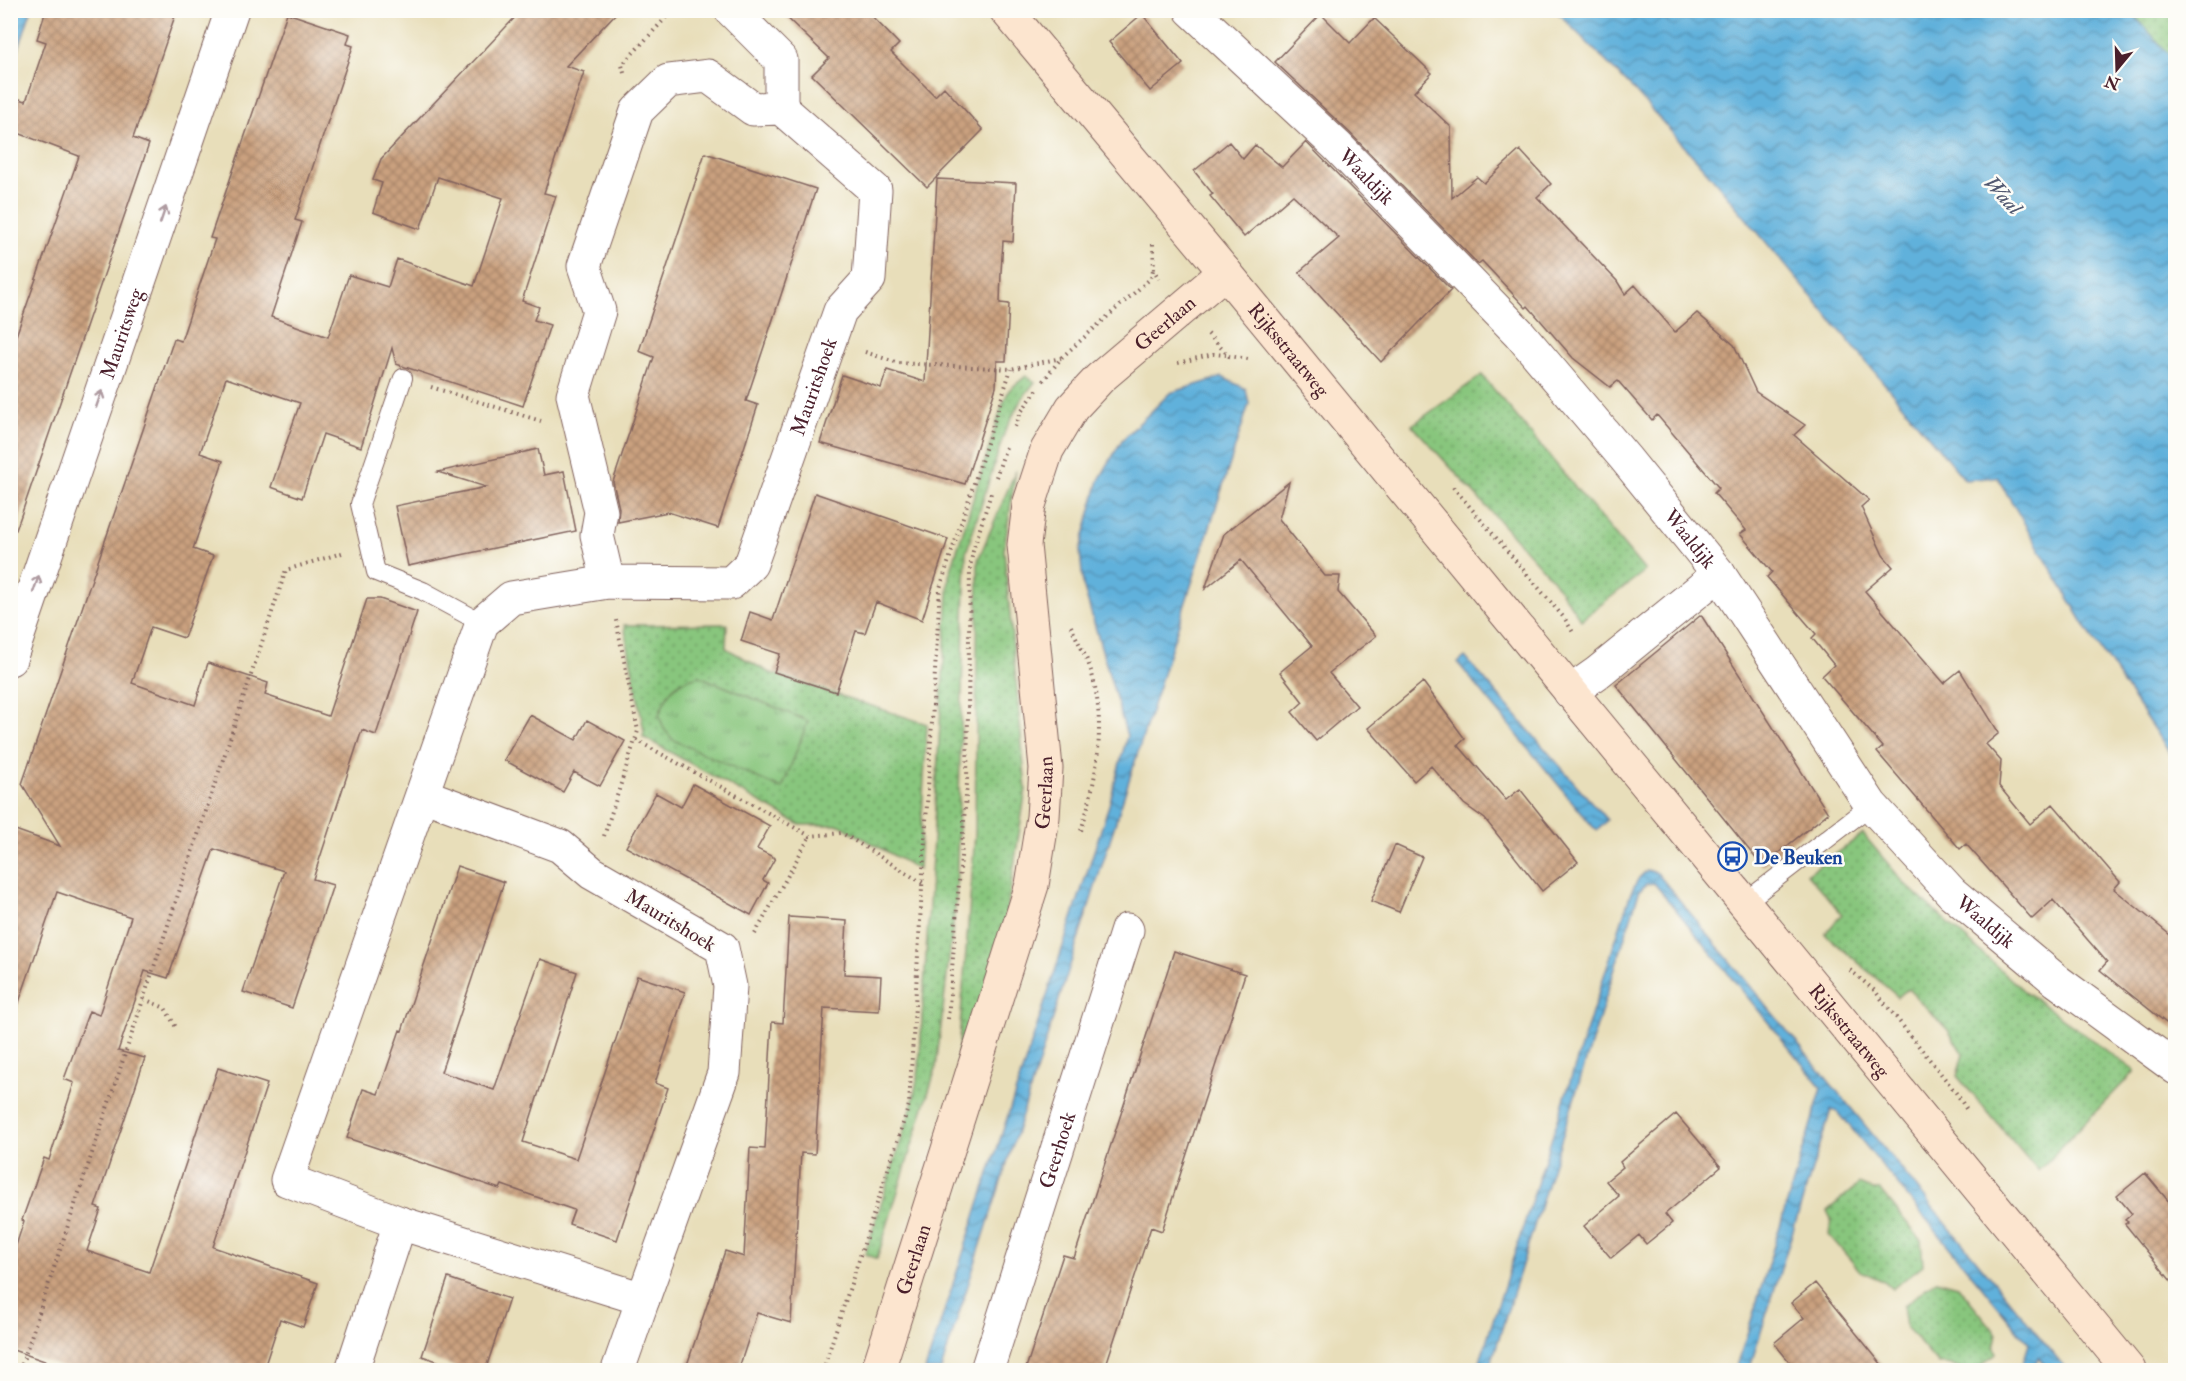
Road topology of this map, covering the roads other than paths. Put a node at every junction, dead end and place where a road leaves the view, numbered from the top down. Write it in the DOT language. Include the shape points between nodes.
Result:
graph roads {
  1 [pos="232,10"];
  2 [pos="731,10"];
  3 [pos="1006,10"];
  4 [pos="1191,10"];
  5 [pos="781,108"];
  6 [pos="1225,272"];
  7 [pos="403,378"];
  8 [pos="1719,574"];
  9 [pos="608,582"];
  10 [pos="483,623"];
  11 [pos="10,659"];
  12 [pos="1570,692"];
  13 [pos="423,795"];
  14 [pos="1871,805"];
  15 [pos="1744,903"];
  16 [pos="1127,930"];
  17 [pos="2175,1068"];
  18 [pos="400,1223"];
  19 [pos="644,1299"];
  20 [pos="352,1371"];
  21 [pos="618,1371"];
  22 [pos="878,1371"];
  23 [pos="987,1371"];
  24 [pos="2129,1371"];
  11 -- 1 [label="street, Mauritsweg, one-way"];
  2 -- 5 [label="street" via="781,60"];
  3 -- 6 [label="street, Rijksstraatweg"];
  4 -- 8 [label="street, Waaldijk" via="1337,146 1519,333"];
  5 -- 9 [label="street" via="753,109 708,76 668,81 637,111 584,267 599,311 573,395 601,512 597,535"];
  5 -- 9 [label="street, Mauritshoek" via="875,190 870,279 840,311 751,564 731,582"];
  6 -- 12 [label="street, Rijksstraatweg"];
  6 -- 22 [label="street, Geerlaan" via="1100,378 1072,408 1047,450 1033,494 1024,546 1046,768 1032,885"];
  7 -- 10 [label="lane" via="360,504 376,572 423,591"];
  8 -- 12 [label="street"];
  8 -- 14 [label="street, Waaldijk"];
  9 -- 10 [label="street, Mauritshoek" via="511,598"];
  10 -- 13 [label="street, Mauritshoek"];
  12 -- 15 [label="street, Rijksstraatweg"];
  13 -- 18 [label="street, Mauritshoek" via="287,1180"];
  13 -- 19 [label="street, Mauritshoek" via="560,846 592,873 723,948 730,986 724,1073"];
  14 -- 15 [label="lane"];
  14 -- 17 [label="street, Waaldijk" via="1952,893 2057,981"];
  15 -- 24 [label="street, Rijksstraatweg"];
  16 -- 23 [label="street, Geerhoek"];
  18 -- 19 [label="street, Mauritshoek"];
  18 -- 20 [label="street"];
  19 -- 21 [label="street, Mauritshoek"];
}
